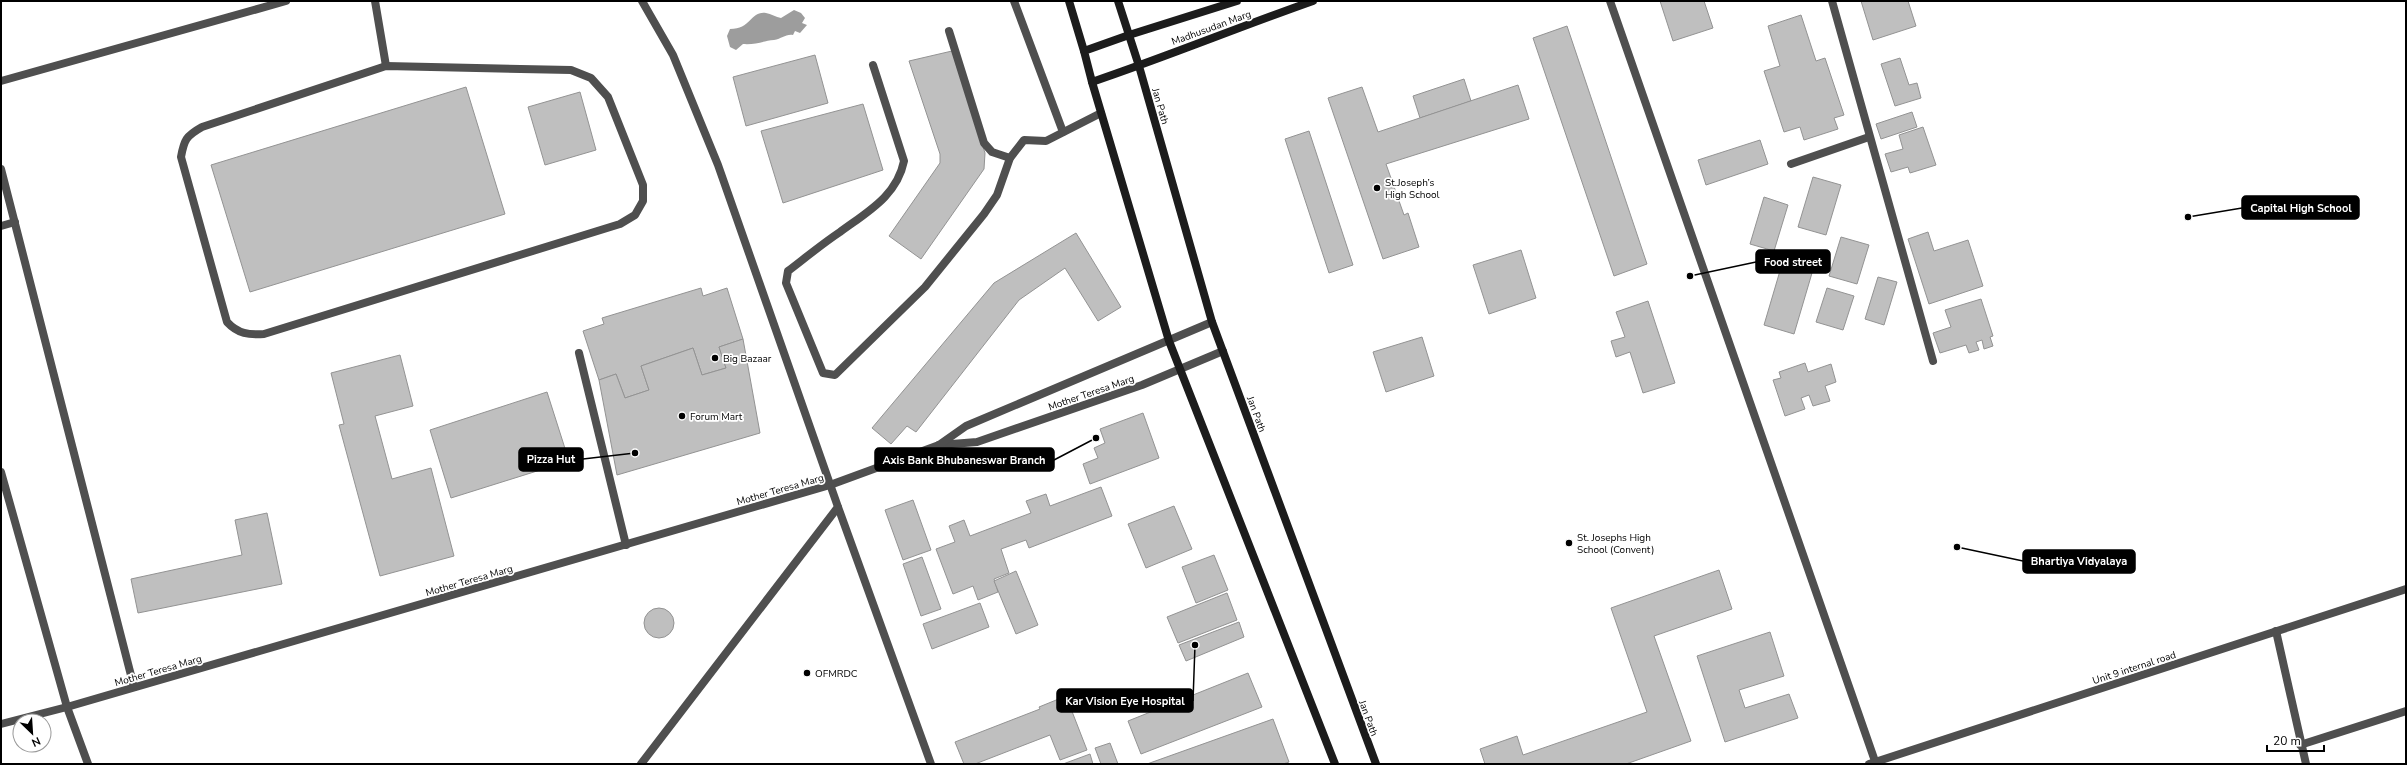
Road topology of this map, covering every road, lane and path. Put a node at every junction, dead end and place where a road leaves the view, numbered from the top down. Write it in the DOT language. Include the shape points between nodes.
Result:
graph roads {
  1 [pos="286,1"];
  2 [pos="375,1"];
  3 [pos="642,1"];
  4 [pos="1014,1"];
  5 [pos="1069,1"];
  6 [pos="1118,1"];
  7 [pos="1237,1"];
  8 [pos="1313,1"];
  9 [pos="1610,1"];
  10 [pos="1832,1"];
  11 [pos="950,31"];
  12 [pos="1130,35"];
  13 [pos="1084,52"];
  14 [pos="873,65"];
  15 [pos="386,66"];
  16 [pos="1139,66"];
  17 [pos="1,81"];
  18 [pos="1092,82"];
  19 [pos="1101,113"];
  20 [pos="1063,132"];
  21 [pos="1869,137"];
  22 [pos="1010,158"];
  23 [pos="1791,164"];
  24 [pos="1,169"];
  25 [pos="15,222"];
  26 [pos="1,226"];
  27 [pos="1212,322"];
  28 [pos="1169,341"];
  29 [pos="1224,351"];
  30 [pos="578,352"];
  31 [pos="1933,361"];
  32 [pos="1181,369"];
  33 [pos="939,445"];
  34 [pos="1,472"];
  35 [pos="830,485"];
  36 [pos="838,507"];
  37 [pos="626,545"];
  38 [pos="2406,589"];
  39 [pos="2276,631"];
  40 [pos="134,688"];
  41 [pos="67,707"];
  42 [pos="2406,711"];
  43 [pos="1,724"];
  44 [pos="2300,745"];
  45 [pos="1873,763"];
  46 [pos="88,764"];
  47 [pos="641,764"];
  48 [pos="931,764"];
  49 [pos="1335,764"];
  50 [pos="1376,764"];
  51 [pos="2306,764"];
  1 -- 17 [label="street"];
  2 -- 15 [label="street"];
  3 -- 35 [label="street" via="673,55 718,165"];
  4 -- 20 [label="street"];
  5 -- 13 [label="main road"];
  6 -- 12 [label="main road"];
  7 -- 12 [label="main road, Madhusudan Marg"];
  8 -- 16 [label="main road, Madhusudan Marg"];
  9 -- 45 [label="street"];
  10 -- 21 [label="street"];
  11 -- 22 [label="street" via="984,143 992,152"];
  12 -- 13 [label="main road, Madhusudan Marg"];
  12 -- 16 [label="main road, Jan Path"];
  13 -- 18 [label="main road"];
  14 -- 22 [label="street" via="904,161 902,174 895,186 873,210 788,271 786,283 823,374 835,374 925,287 997,195"];
  15 -- 15 [label="street" via="202,127 191,133 184,141 181,157 227,322 234,330 249,335 264,334 613,226 635,215 643,201 643,185 608,97 591,78 571,70"];
  16 -- 18 [label="main road, Madhusudan Marg"];
  16 -- 27 [label="main road, Jan Path"];
  18 -- 19 [label="main road"];
  19 -- 20 [label="street"];
  19 -- 28 [label="main road"];
  20 -- 22 [label="street" via="1046,141 1024,140"];
  21 -- 23 [label="street"];
  21 -- 31 [label="street"];
  24 -- 25 [label="street"];
  25 -- 26 [label="street"];
  25 -- 40 [label="street"];
  27 -- 28 [label="street, Mother Teresa Marg"];
  27 -- 29 [label="main road, Jan Path"];
  28 -- 32 [label="main road"];
  28 -- 33 [label="street, Mother Teresa Marg" via="966,426"];
  29 -- 32 [label="street, Mother Teresa Marg"];
  29 -- 50 [label="main road, Jan Path"];
  30 -- 37 [label="street"];
  32 -- 33 [label="street, Mother Teresa Marg" via="977,442"];
  32 -- 49 [label="main road"];
  33 -- 35 [label="street, Mother Teresa Marg"];
  34 -- 41 [label="street"];
  35 -- 36 [label="street"];
  35 -- 37 [label="street, Mother Teresa Marg"];
  36 -- 47 [label="street"];
  36 -- 48 [label="street"];
  37 -- 40 [label="street, Mother Teresa Marg"];
  38 -- 39 [label="street, Unit 9 internal road"];
  39 -- 44 [label="street"];
  39 -- 45 [label="street, Unit 9 internal road"];
  40 -- 41 [label="street, Mother Teresa Marg"];
  41 -- 43 [label="street, Mother Teresa Marg"];
  41 -- 46 [label="street"];
  42 -- 44 [label="street"];
  44 -- 51 [label="street"];
}
